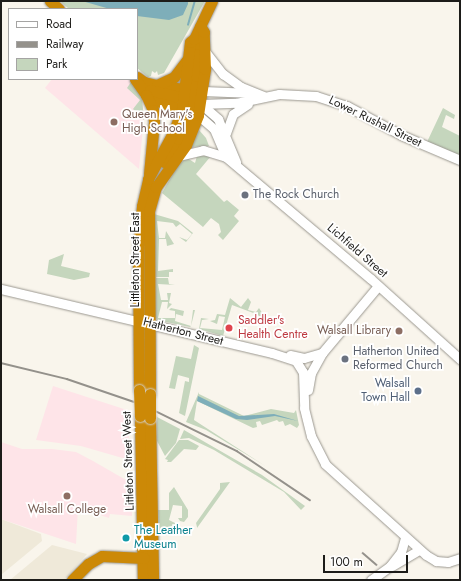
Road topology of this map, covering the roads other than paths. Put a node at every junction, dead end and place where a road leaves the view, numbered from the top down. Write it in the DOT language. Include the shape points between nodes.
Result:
graph roads {
  1 [pos="50,1"];
  2 [pos="212,1"];
  3 [pos="58,8"];
  4 [pos="200,26"];
  5 [pos="194,39"];
  6 [pos="204,50"];
  7 [pos="188,60"];
  8 [pos="139,79"];
  9 [pos="157,85"];
  10 [pos="146,95"];
  11 [pos="263,96"];
  12 [pos="192,101"];
  13 [pos="226,133"];
  14 [pos="178,156"];
  15 [pos="226,157"];
  16 [pos="460,160"];
  17 [pos="237,164"];
  18 [pos="151,174"];
  19 [pos="378,286"];
  20 [pos="1,289"];
  21 [pos="138,321"];
  22 [pos="150,324"];
  23 [pos="272,353"];
  24 [pos="322,353"];
  25 [pos="460,359"];
  26 [pos="139,390"];
  27 [pos="150,394"];
  28 [pos="306,413"];
  29 [pos="145,417"];
  30 [pos="404,538"];
  31 [pos="420,550"];
  32 [pos="144,558"];
  33 [pos="460,558"];
  34 [pos="390,566"];
  35 [pos="153,568"];
  36 [pos="72,580"];
  37 [pos="144,580"];
  38 [pos="153,580"];
  39 [pos="371,580"];
  1 -- 3 [label="highway"];
  2 -- 4 [label="highway"];
  4 -- 5 [label="highway"];
  4 -- 6 [label="highway" via="204,32"];
  5 -- 7 [label="highway" via="190,42"];
  5 -- 12 [label="highway" via="196,44"];
  6 -- 11 [label="street" via="218,68 234,82"];
  6 -- 12 [label="highway"];
  7 -- 9 [label="highway" via="173,79"];
  7 -- 12 [label="highway"];
  8 -- 9 [label="highway"];
  8 -- 10 [label="highway, Lichfield Street"];
  8 -- 12 [label="highway" via="152,92"];
  9 -- 12 [label="highway"];
  10 -- 12 [label="highway, Lichfield Street" via="159,103"];
  10 -- 18 [label="highway" via="154,117"];
  11 -- 12 [label="street, Lower Rushall Street"];
  11 -- 12 [label="street, Lower Rushall Street" via="236,103"];
  11 -- 13 [label="street" via="233,114"];
  11 -- 16 [label="street, Lower Rushall Street" via="294,93 323,98"];
  12 -- 13 [label="street, Lichfield Street" via="217,117"];
  12 -- 14 [label="highway, Littleton Street East" via="186,145"];
  12 -- 15 [label="street, Lichfield Street" via="214,129"];
  12 -- 18 [label="highway, Littleton Street East"];
  13 -- 17 [label="street, Lichfield Street" via="228,146"];
  14 -- 15 [label="street" via="203,150"];
  14 -- 22 [label="highway, Littleton Street East" via="160,179 150,207"];
  15 -- 17 [label="street, Lichfield Street"];
  17 -- 19 [label="street, Lichfield Street"];
  18 -- 21 [label="highway, Littleton Street East" via="142,206 139,232"];
  19 -- 24 [label="street"];
  19 -- 25 [label="street, Lichfield Street"];
  20 -- 21 [label="street, Hatherton Street"];
  21 -- 22 [label="street, Hatherton Street"];
  21 -- 26 [label="highway, Littleton Street East"];
  22 -- 23 [label="street, Hatherton Street"];
  22 -- 27 [label="highway, Littleton Street East"];
  23 -- 24 [label="street, Hatherton Street" via="304,358"];
  23 -- 28 [label="street, Hatherton Street" via="294,360 300,365"];
  24 -- 28 [label="street" via="309,380"];
  26 -- 29 [label="highway, Littleton Street West, bridge"];
  27 -- 29 [label="highway, Littleton Street West, bridge"];
  28 -- 30 [label="street" via="313,444 325,464 398,528"];
  29 -- 32 [label="highway, Littleton Street West"];
  29 -- 35 [label="highway, Littleton Street West"];
  30 -- 31 [label="street"];
  30 -- 34 [label="street" via="400,552"];
  31 -- 33 [label="street" via="436,561 451,562"];
  31 -- 34 [label="street" via="395,566"];
  32 -- 35 [label="highway"];
  32 -- 36 [label="highway" via="108,555 99,557"];
  32 -- 37 [label="highway, Littleton Street West"];
  34 -- 39 [label="street"];
  35 -- 38 [label="highway, Littleton Street West"];
}
